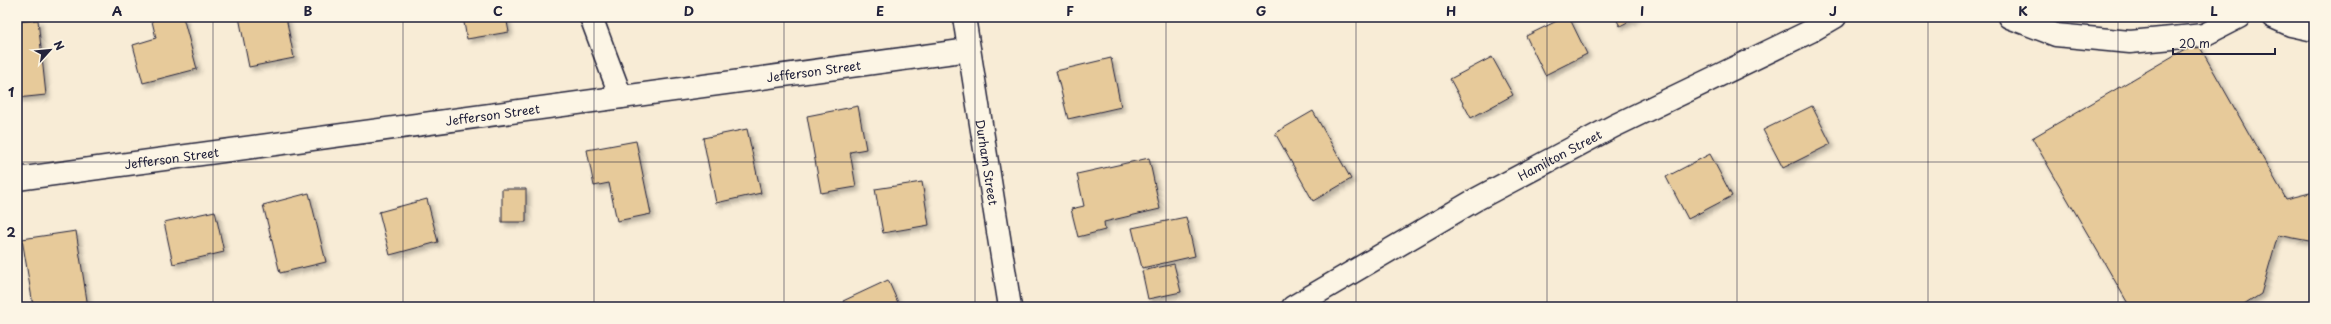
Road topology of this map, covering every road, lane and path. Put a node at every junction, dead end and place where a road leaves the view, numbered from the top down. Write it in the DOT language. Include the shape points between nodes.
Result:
graph roads {
  1 [pos="591,17"];
  2 [pos="964,17"];
  3 [pos="1835,17"];
  4 [pos="2008,17"];
  5 [pos="2239,17"];
  6 [pos="2273,17"];
  7 [pos="2314,30"];
  8 [pos="969,50"];
  9 [pos="622,97"];
  10 [pos="17,179"];
  11 [pos="1010,307"];
  12 [pos="1293,307"];
  1 -- 9 [label="street"];
  2 -- 8 [label="street, Durham Street"];
  3 -- 12 [label="street, Hamilton Street" via="1614,126 1482,196"];
  4 -- 5 [label="street" via="2056,35 2130,42 2204,34"];
  6 -- 7 [label="street" via="2291,25"];
  8 -- 9 [label="street, Jefferson Street"];
  8 -- 11 [label="street, Durham Street"];
  9 -- 10 [label="street, Jefferson Street"];
}
